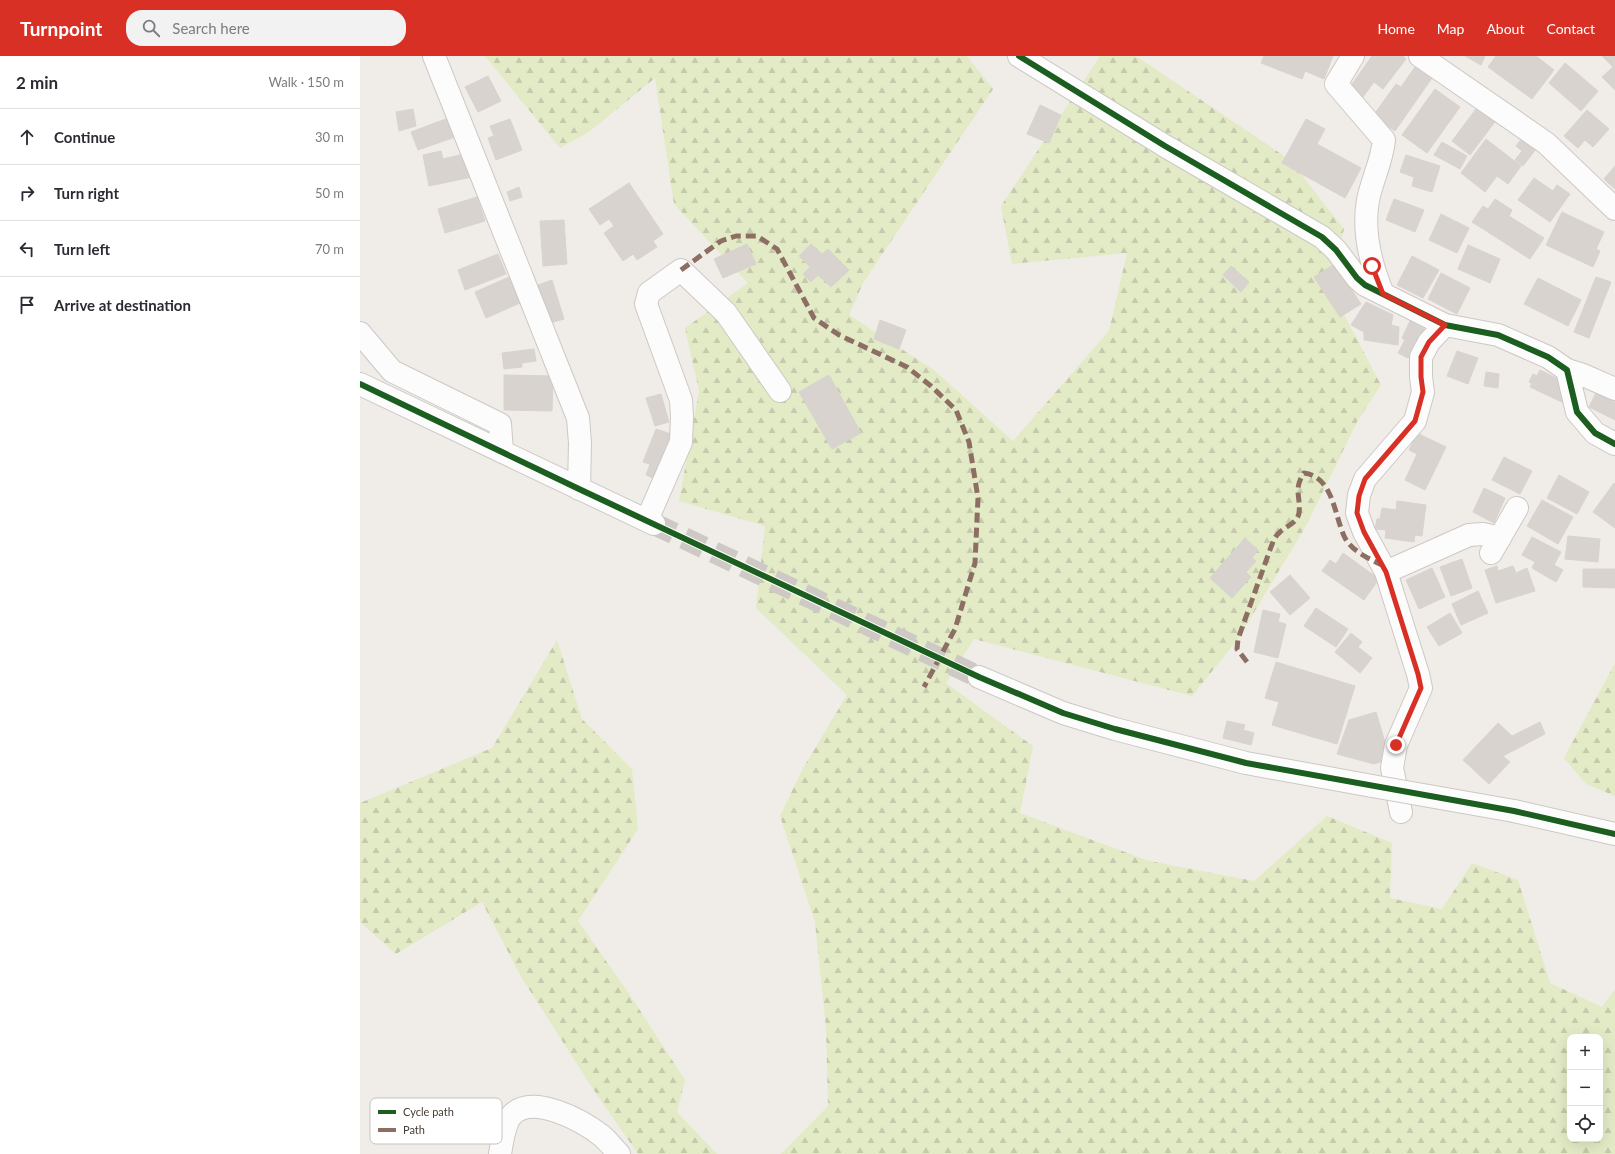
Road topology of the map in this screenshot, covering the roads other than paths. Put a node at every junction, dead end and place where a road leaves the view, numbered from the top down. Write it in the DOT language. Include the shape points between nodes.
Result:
graph roads {
  1 [pos="434,56"];
  2 [pos="1020,56"];
  3 [pos="1353,56"];
  4 [pos="1420,56"];
  5 [pos="1615,210"];
  6 [pos="1383,294"];
  7 [pos="1445,325"];
  8 [pos="360,333"];
  9 [pos="1567,370"];
  10 [pos="360,384"];
  11 [pos="1615,389"];
  12 [pos="780,391"];
  13 [pos="1615,444"];
  14 [pos="502,452"];
  15 [pos="580,489"];
  16 [pos="1517,508"];
  17 [pos="1386,572"];
  18 [pos="980,677"];
  19 [pos="1401,812"];
  20 [pos="1615,834"];
  21 [pos="502,1143"];
  22 [pos="502,1144"];
  23 [pos="500,1154"];
  24 [pos="619,1154"];
  1 -- 15 [label="street" via="578,418"];
  2 -- 6 [label="street" via="1165,146 1322,237 1336,250 1357,278"];
  3 -- 6 [label="street" via="1336,84 1384,140 1383,152 1368,201 1367,232 1372,266"];
  4 -- 5 [label="street" via="1546,143"];
  6 -- 7 [label="street"];
  7 -- 9 [label="street" via="1498,335 1548,357"];
  7 -- 17 [label="street" via="1429,342 1421,357 1423,392 1415,421 1365,479 1359,496 1357,513"];
  8 -- 14 [label="street" via="392,371 500,424"];
  9 -- 11 [label="street"];
  9 -- 13 [label="street" via="1577,412 1595,433"];
  10 -- 14 [label="street"];
  12 -- 15 [label="street" via="726,312 681,270 650,292 646,304 681,400 682,417 681,442 650,522"];
  14 -- 15 [label="street"];
  16 -- 17 [label="street" via="1495,545 1483,534 1468,535"];
  17 -- 19 [label="street" via="1421,688 1396,745 1392,768"];
  18 -- 20 [label="street, bridge" via="1063,713 1246,763 1514,811"];
  21 -- 24 [label="street" via="510,1118 517,1111 527,1107 550,1108 588,1126"];
  22 -- 23 [label="street"];
}
